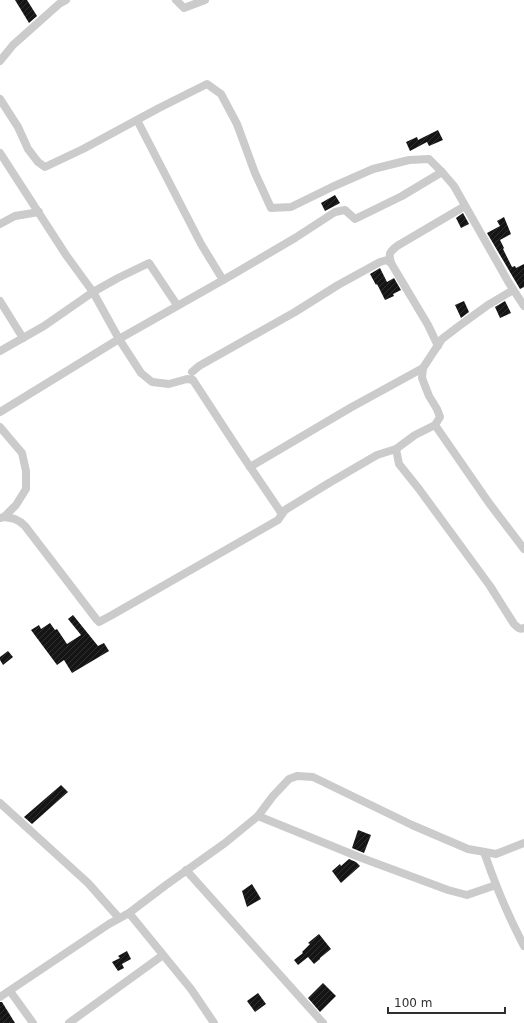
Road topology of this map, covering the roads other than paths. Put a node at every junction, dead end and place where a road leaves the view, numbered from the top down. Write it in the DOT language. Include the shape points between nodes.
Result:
graph roads {
  1 [pos="66,0"];
  2 [pos="176,0"];
  3 [pos="205,0"];
  4 [pos="0,61"];
  5 [pos="0,99"];
  6 [pos="137,120"];
  7 [pos="1,155"];
  8 [pos="442,172"];
  9 [pos="465,206"];
  10 [pos="39,212"];
  11 [pos="0,224"];
  12 [pos="391,263"];
  13 [pos="223,280"];
  14 [pos="513,290"];
  15 [pos="93,292"];
  16 [pos="0,301"];
  17 [pos="177,305"];
  18 [pos="524,306"];
  19 [pos="23,338"];
  20 [pos="119,339"];
  21 [pos="438,346"];
  22 [pos="0,351"];
  23 [pos="423,368"];
  24 [pos="192,372"];
  25 [pos="0,412"];
  26 [pos="435,425"];
  27 [pos="0,428"];
  28 [pos="396,449"];
  29 [pos="250,467"];
  30 [pos="282,514"];
  31 [pos="2,518"];
  32 [pos="524,549"];
  33 [pos="524,628"];
  34 [pos="0,803"];
  35 [pos="258,816"];
  36 [pos="524,843"];
  37 [pos="484,852"];
  38 [pos="186,870"];
  39 [pos="496,885"];
  40 [pos="129,913"];
  41 [pos="119,918"];
  42 [pos="524,946"];
  43 [pos="163,954"];
  44 [pos="10,991"];
  45 [pos="0,997"];
  46 [pos="33,1023"];
  47 [pos="69,1023"];
  48 [pos="214,1023"];
  49 [pos="323,1023"];
  1 -- 4 [label="street" via="12,45"];
  2 -- 3 [label="street" via="184,8"];
  5 -- 6 [label="street" via="28,149 45,167"];
  6 -- 8 [label="street" via="207,84 221,94 237,124 255,173 272,208 291,207 373,169 409,160 429,159"];
  6 -- 13 [label="street" via="200,244"];
  7 -- 10 [label="street"];
  8 -- 9 [label="street" via="454,186"];
  8 -- 13 [label="street" via="402,196 355,219 345,210 334,212"];
  9 -- 12 [label="street" via="390,252"];
  9 -- 14 [label="street"];
  10 -- 11 [label="street" via="15,216"];
  10 -- 15 [label="street"];
  12 -- 21 [label="street"];
  12 -- 24 [label="street" via="386,260 373,266"];
  13 -- 17 [label="street"];
  14 -- 18 [label="street"];
  14 -- 21 [label="street" via="459,326 442,339"];
  15 -- 17 [label="street" via="149,263"];
  15 -- 19 [label="street"];
  15 -- 20 [label="street"];
  16 -- 19 [label="street"];
  17 -- 20 [label="street"];
  19 -- 22 [label="street"];
  20 -- 25 [label="street"];
  20 -- 29 [label="street" via="141,373 152,382 169,384 193,380"];
  21 -- 23 [label="street"];
  23 -- 26 [label="street" via="422,378 440,417"];
  23 -- 29 [label="street"];
  26 -- 28 [label="street"];
  26 -- 32 [label="street"];
  27 -- 31 [label="street" via="22,453 26,471 26,489 16,505"];
  28 -- 30 [label="street" via="377,455 329,482"];
  28 -- 33 [label="street" via="399,464 490,586 514,624 518,628"];
  29 -- 30 [label="street"];
  30 -- 31 [label="street" via="278,520 99,622 25,526 14,518"];
  34 -- 41 [label="street" via="88,883"];
  35 -- 37 [label="street" via="289,779 297,776 313,777 412,825 468,849"];
  35 -- 38 [label="street"];
  35 -- 39 [label="street" via="448,890 467,894"];
  36 -- 37 [label="street" via="496,854"];
  37 -- 39 [label="street"];
  38 -- 40 [label="street"];
  38 -- 49 [label="street"];
  39 -- 42 [label="street"];
  40 -- 41 [label="street"];
  40 -- 43 [label="street"];
  41 -- 44 [label="street"];
  43 -- 47 [label="street"];
  43 -- 48 [label="street"];
  44 -- 45 [label="street"];
  44 -- 46 [label="street"];
}
